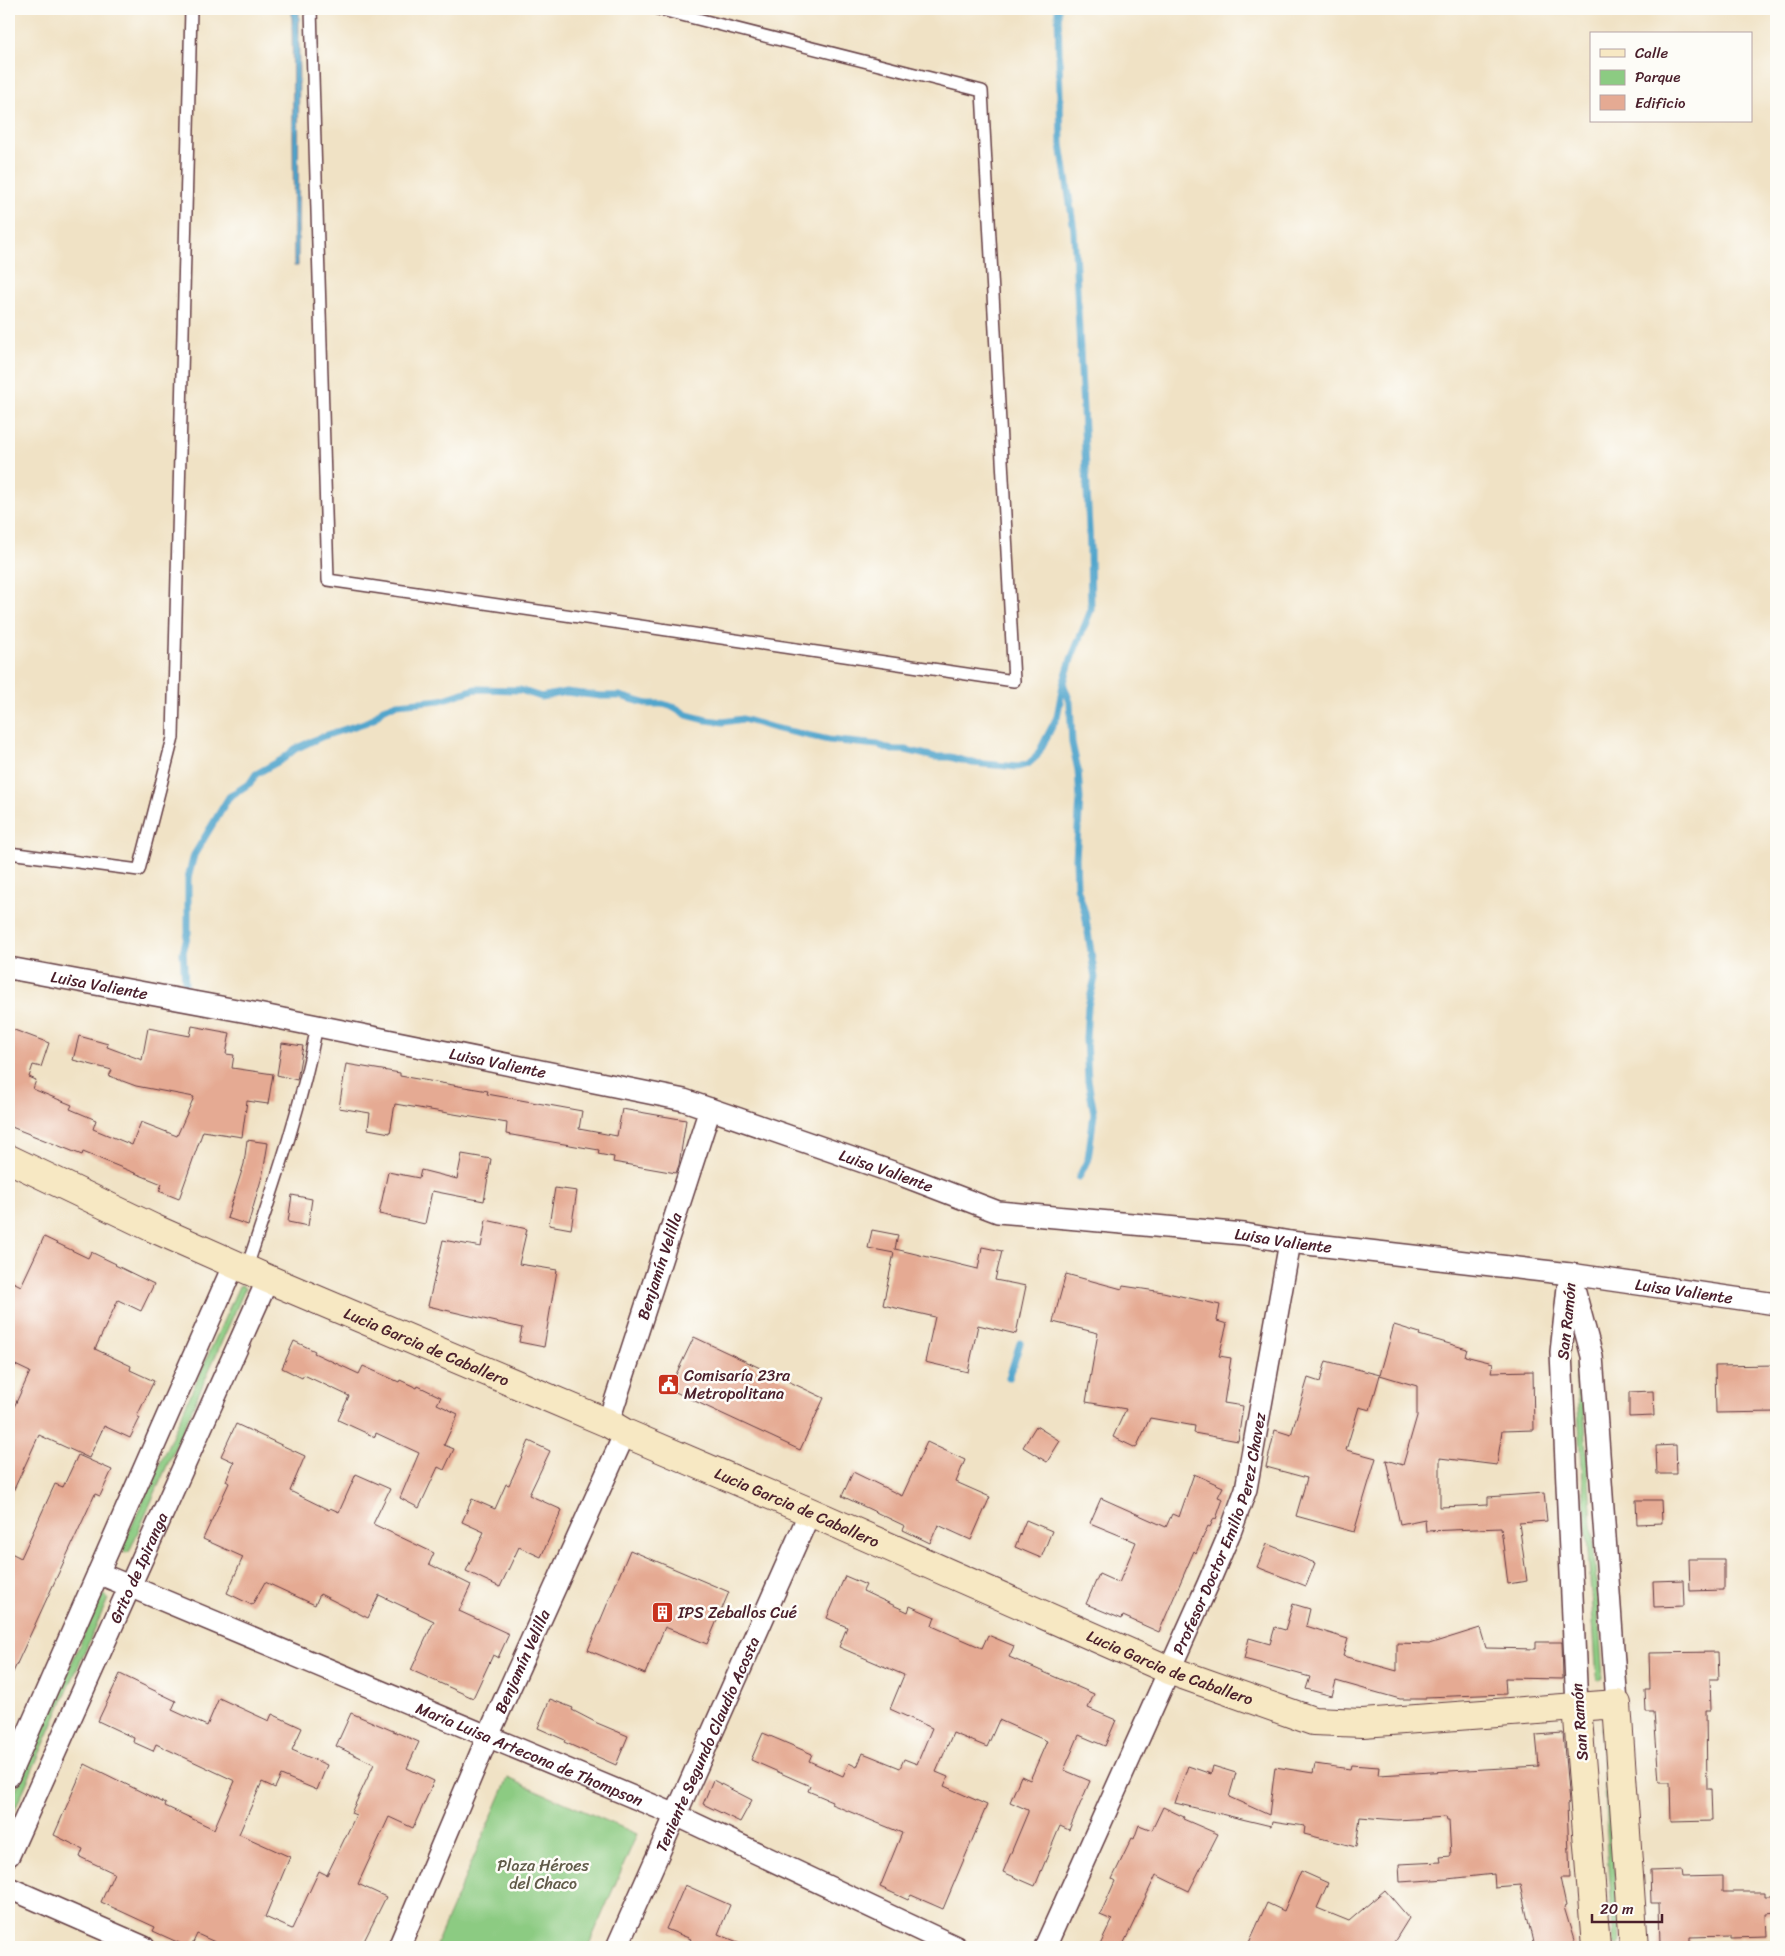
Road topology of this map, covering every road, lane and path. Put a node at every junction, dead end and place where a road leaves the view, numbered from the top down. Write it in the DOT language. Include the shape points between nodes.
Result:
graph roads {
  1 [pos="191,9"];
  2 [pos="311,9"];
  3 [pos="658,9"];
  4 [pos="9,853"];
  5 [pos="9,968"];
  6 [pos="316,1026"];
  7 [pos="710,1109"];
  8 [pos="9,1159"];
  9 [pos="1290,1242"];
  10 [pos="249,1271"];
  11 [pos="1570,1274"];
  12 [pos="1776,1304"];
  13 [pos="616,1428"];
  14 [pos="810,1512"];
  15 [pos="98,1573"];
  16 [pos="130,1587"];
  17 [pos="1168,1670"];
  18 [pos="1617,1704"];
  19 [pos="1577,1706"];
  20 [pos="488,1736"];
  21 [pos="9,1776"];
  22 [pos="676,1815"];
  23 [pos="9,1856"];
  24 [pos="9,1888"];
  25 [pos="144,1947"];
  26 [pos="399,1947"];
  27 [pos="617,1947"];
  28 [pos="956,1947"];
  29 [pos="1045,1947"];
  30 [pos="1596,1947"];
  31 [pos="1634,1947"];
  1 -- 4 [label="lane" via="173,738 139,870"];
  2 -- 3 [label="lane" via="328,580 1014,681 982,91"];
  5 -- 6 [label="street, Luisa Valiente"];
  6 -- 7 [label="street, Luisa Valiente" via="684,1100"];
  6 -- 10 [label="lane" via="308,1072"];
  7 -- 9 [label="street, Luisa Valiente" via="998,1212 1244,1234"];
  7 -- 13 [label="street, Benjamín Velilla"];
  8 -- 10 [label="street, Lucia Garcia de Caballero"];
  9 -- 11 [label="street, Luisa Valiente"];
  9 -- 17 [label="street, Profesor Doctor Emilio Perez Chavez" via="1246,1489"];
  10 -- 13 [label="street, Lucia Garcia de Caballero"];
  10 -- 15 [label="street"];
  10 -- 16 [label="street, Grito de Ipiranga"];
  11 -- 12 [label="street, Luisa Valiente"];
  11 -- 18 [label="street, San Ramón" via="1592,1356"];
  11 -- 19 [label="street, San Ramón" via="1561,1352"];
  13 -- 14 [label="street, Lucia Garcia de Caballero"];
  13 -- 20 [label="street, Benjamín Velilla"];
  14 -- 17 [label="street, Lucia Garcia de Caballero"];
  14 -- 22 [label="street, Teniente Segundo Claudio Acosta"];
  15 -- 16 [label="street, Maria Luisa Artecona de Thompson"];
  15 -- 21 [label="street"];
  16 -- 20 [label="street, Maria Luisa Artecona de Thompson"];
  16 -- 23 [label="street, Grito de Ipiranga"];
  17 -- 19 [label="street, Lucia Garcia de Caballero" via="1313,1721 1363,1724"];
  17 -- 29 [label="street, Profesor Doctor Emilio Perez Chavez"];
  18 -- 19 [label="street, Lucia Garcia de Caballero"];
  18 -- 31 [label="street, San Ramón"];
  19 -- 30 [label="street, San Ramón"];
  20 -- 22 [label="street, Maria Luisa Artecona de Thompson"];
  20 -- 26 [label="street, Benjamín Velilla"];
  22 -- 27 [label="street, Teniente Segundo Claudio Acosta"];
  22 -- 28 [label="street, Maria Luisa Artecona de Thompson"];
  24 -- 25 [label="street"];
}
